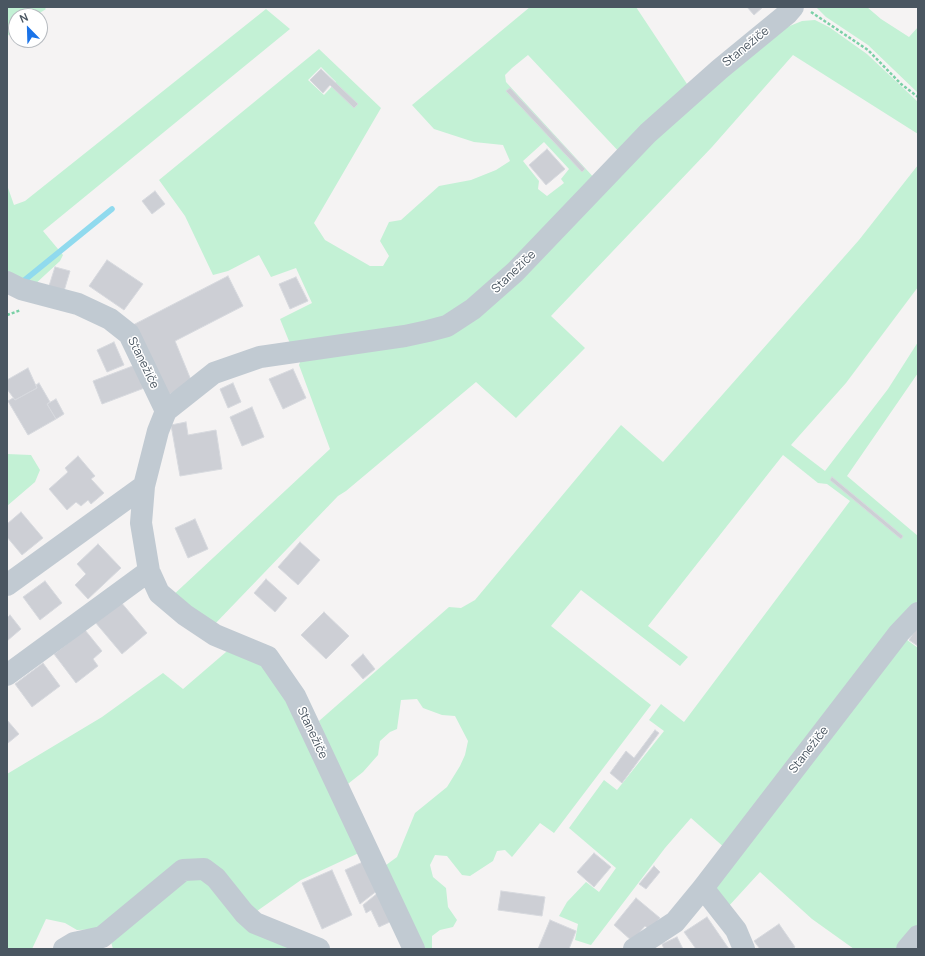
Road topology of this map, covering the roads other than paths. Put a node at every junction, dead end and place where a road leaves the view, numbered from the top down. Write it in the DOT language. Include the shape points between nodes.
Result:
graph roads {
  1 [pos="802,9"];
  2 [pos="13,285"];
  3 [pos="166,411"];
  4 [pos="144,486"];
  5 [pos="149,571"];
  6 [pos="7,585"];
  7 [pos="918,613"];
  8 [pos="7,675"];
  9 [pos="703,888"];
  10 [pos="918,936"];
  11 [pos="105,943"];
  12 [pos="64,949"];
  13 [pos="319,949"];
  14 [pos="414,949"];
  15 [pos="634,949"];
  16 [pos="744,949"];
  17 [pos="907,949"];
  1 -- 3 [label="street, Stanežiče" via="787,14 648,133 515,272 473,309 447,326 405,336 260,357 214,373"];
  2 -- 3 [label="street, Stanežiče" via="78,304 110,319 129,334"];
  3 -- 4 [label="street, Stanežiče" via="158,431"];
  4 -- 5 [label="street, Stanežiče" via="141,523"];
  4 -- 6 [label="street"];
  5 -- 8 [label="street"];
  5 -- 14 [label="street, Stanežiče" via="159,593 185,615 215,635 268,657 295,696"];
  7 -- 9 [label="street, Stanežiče" via="899,633"];
  9 -- 15 [label="street, Stanežiče" via="675,922"];
  9 -- 16 [label="street" via="736,930"];
  10 -- 17 [label="street"];
  11 -- 12 [label="street" via="74,943"];
  11 -- 13 [label="street" via="183,870 204,869 216,878 255,923"];
}
